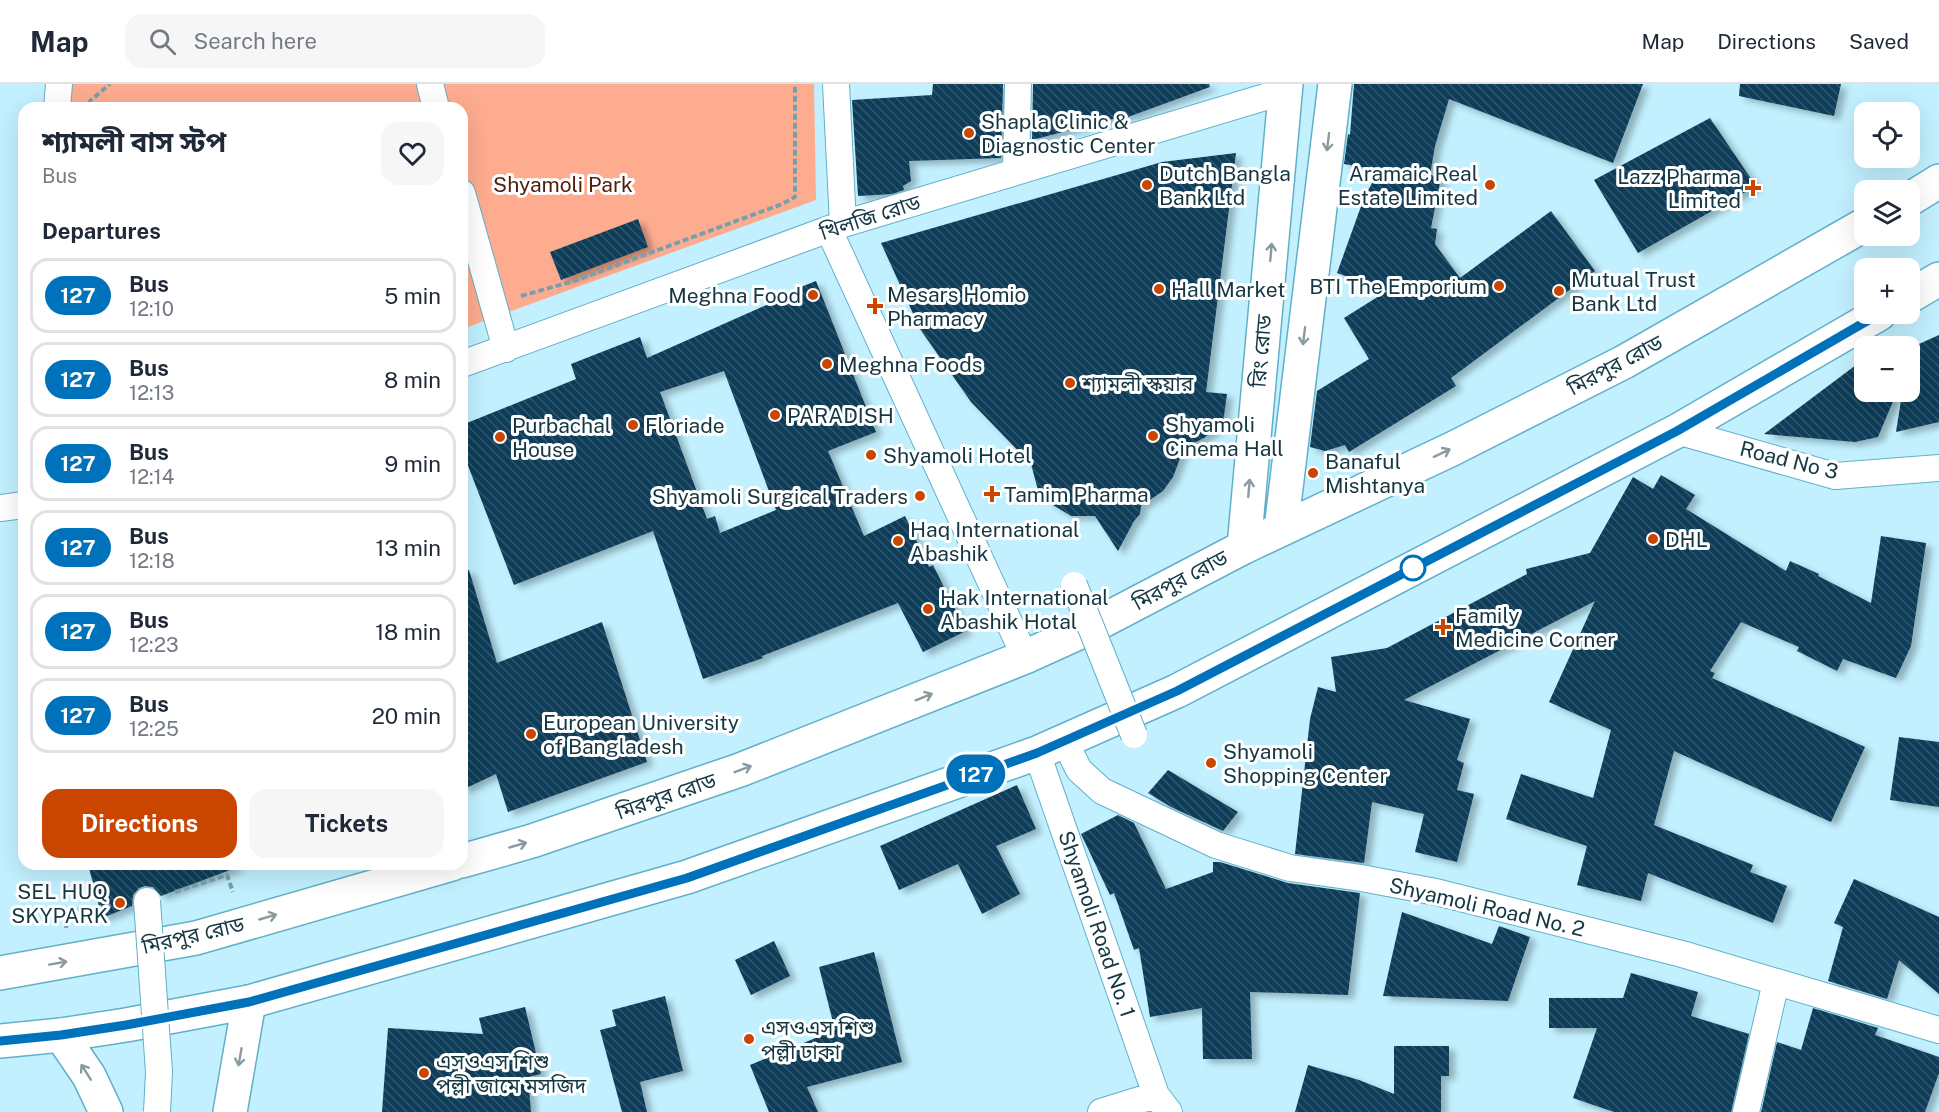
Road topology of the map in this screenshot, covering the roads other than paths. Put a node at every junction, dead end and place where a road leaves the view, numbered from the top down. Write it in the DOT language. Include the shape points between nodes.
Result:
graph roads {
  1 [pos="59,84"];
  2 [pos="430,84"];
  3 [pos="836,84"];
  4 [pos="1018,84"];
  5 [pos="1335,84"];
  6 [pos="1286,87"];
  7 [pos="58,102"];
  8 [pos="434,102"];
  9 [pos="1016,171"];
  10 [pos="1939,181"];
  11 [pos="1920,193"];
  12 [pos="468,214"];
  13 [pos="836,227"];
  14 [pos="1854,231"];
  15 [pos="1939,279"];
  16 [pos="1920,290"];
  17 [pos="1862,324"];
  18 [pos="506,349"];
  19 [pos="468,362"];
  20 [pos="1677,431"];
  21 [pos="1939,468"];
  22 [pos="18,506"];
  23 [pos="0,508"];
  24 [pos="1281,529"];
  25 [pos="1244,547"];
  26 [pos="1074,585"];
  27 [pos="1091,627"];
  28 [pos="1025,657"];
  29 [pos="1134,735"];
  30 [pos="1050,746"];
  31 [pos="468,859"];
  32 [pos="431,870"];
  33 [pos="147,901"];
  34 [pos="0,973"];
  35 [pos="1776,982"];
  36 [pos="249,1002"];
  37 [pos="1939,1030"];
  38 [pos="61,1035"];
  39 [pos="0,1041"];
  40 [pos="1162,1104"];
  41 [pos="106,1112"];
  42 [pos="157,1112"];
  43 [pos="230,1112"];
  44 [pos="1101,1112"];
  45 [pos="1746,1112"];
  1 -- 7 [label="street"];
  2 -- 8 [label="street"];
  3 -- 13 [label="street"];
  4 -- 9 [label="street"];
  5 -- 24 [label="main road, রিং রোড, one-way"];
  6 -- 9 [label="street, খিলজি রোড"];
  25 -- 6 [label="main road, রিং রোড, one-way"];
  9 -- 13 [label="street, খিলজি রোড"];
  10 -- 11 [label="main road"];
  12 -- 18 [label="street"];
  13 -- 18 [label="street, খিলজি রোড"];
  13 -- 28 [label="street"];
  24 -- 14 [label="main road, মিরপুর রোড, one-way" via="1624,362"];
  15 -- 16 [label="main road"];
  17 -- 20 [label="main road"];
  18 -- 19 [label="street, খিলজি রোড"];
  20 -- 21 [label="street, Road No 3" via="1835,476"];
  20 -- 30 [label="main road" via="1177,691"];
  22 -- 23 [label="street"];
  24 -- 25 [label="main road, মিরপুর রোড"];
  25 -- 27 [label="main road, মিরপুর রোড"];
  26 -- 27 [label="street, bridge"];
  27 -- 28 [label="main road, মিরপুর রোড"];
  27 -- 29 [label="street, bridge"];
  31 -- 28 [label="main road, মিরপুর রোড, one-way" via="740,770"];
  30 -- 35 [label="street, Shyamoli Road No. 2" via="1102,791 1216,845 1290,868 1436,892 1682,954"];
  30 -- 36 [label="main road" via="687,878"];
  30 -- 40 [label="street, Shyamoli Road No. 1"];
  34 -- 32 [label="main road, মিরপুর রোড, one-way" via="196,938"];
  33 -- 42 [label="street, bridge" via="159,1072"];
  35 -- 37 [label="street, Shyamoli Road No. 2"];
  35 -- 45 [label="street"];
  36 -- 38 [label="main road"];
  36 -- 43 [label="main road, one-way"];
  38 -- 39 [label="main road"];
  41 -- 38 [label="main road, one-way" via="89,1076"];
  40 -- 44 [label="street, Shyamoli Road No. 1"];
}
